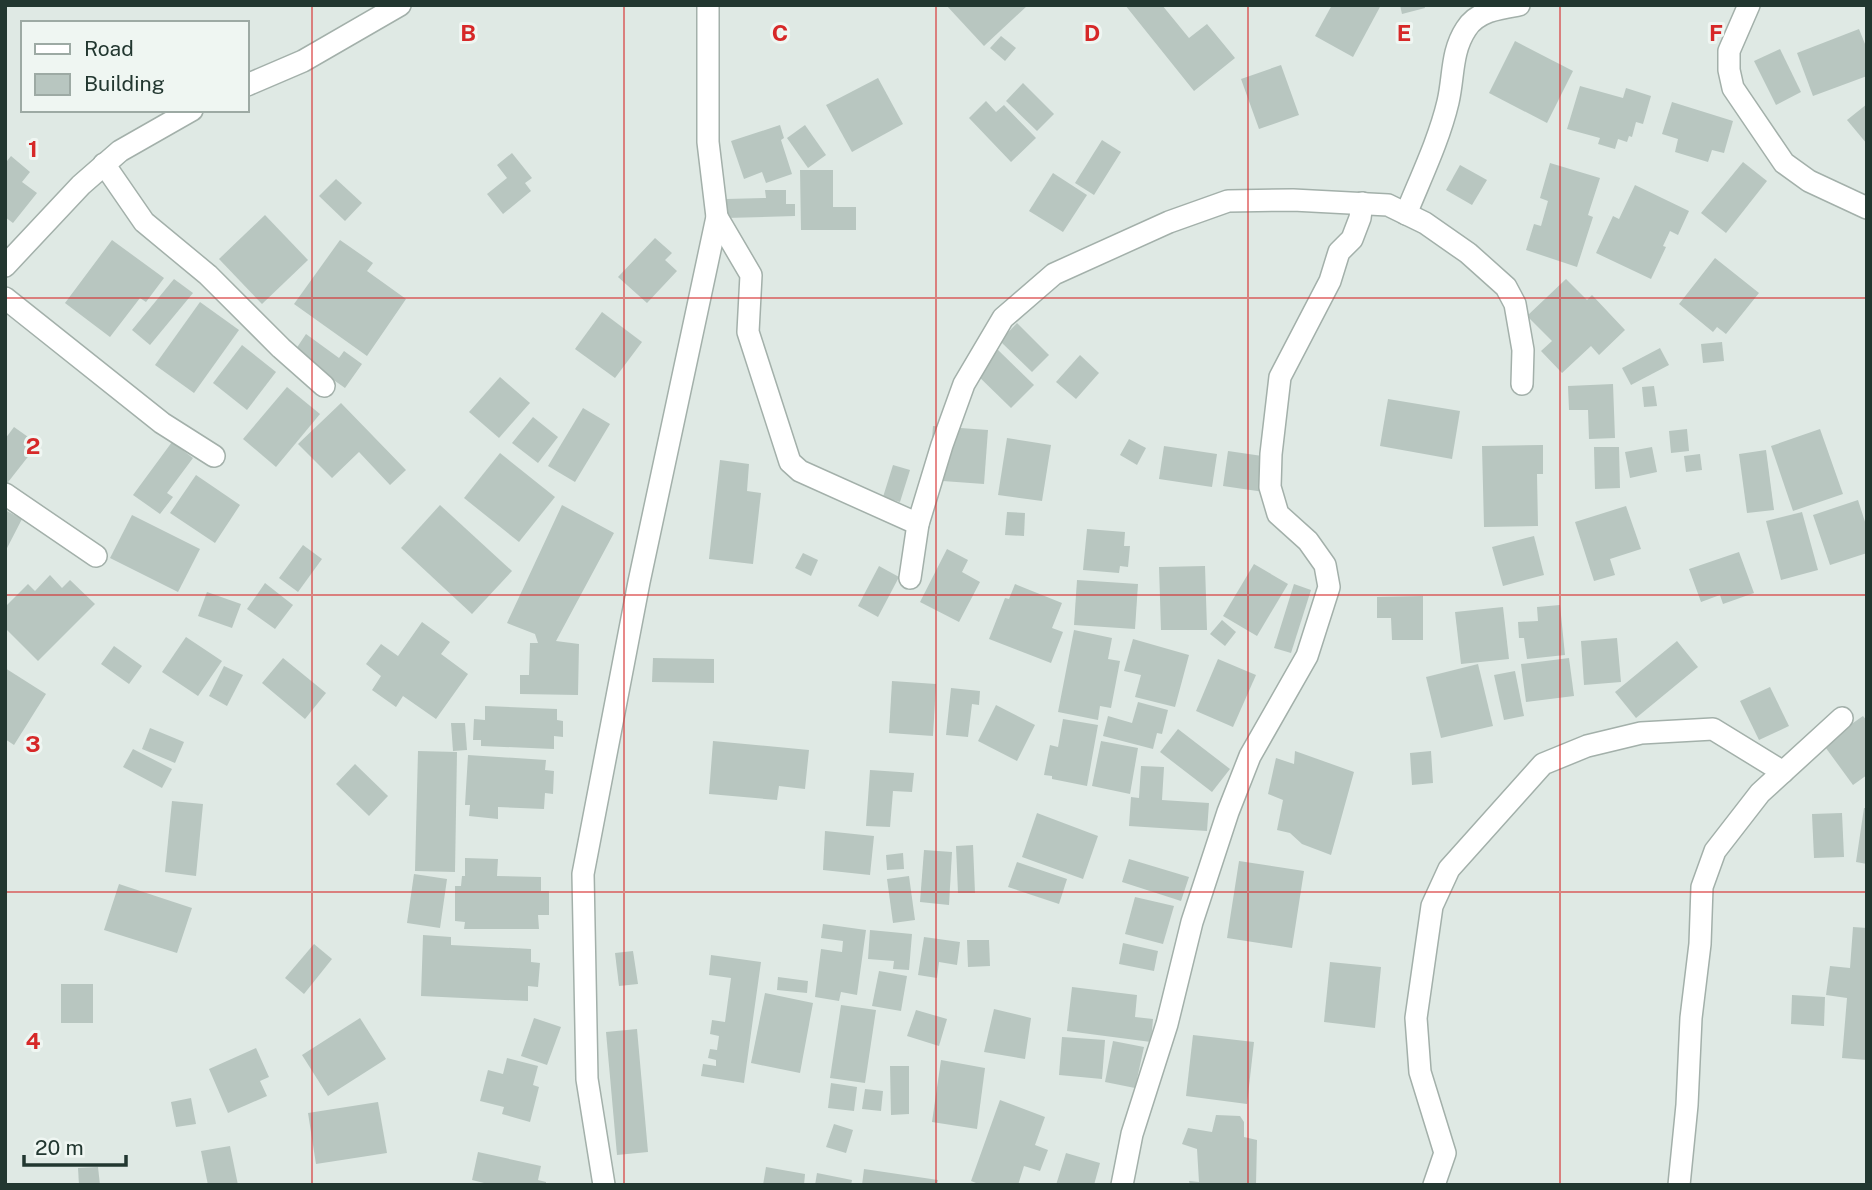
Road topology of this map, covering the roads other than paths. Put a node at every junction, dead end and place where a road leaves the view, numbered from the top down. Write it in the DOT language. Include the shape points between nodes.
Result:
graph roads {
  1 [pos="400,5"];
  2 [pos="708,5"];
  3 [pos="1519,5"];
  4 [pos="1749,5"];
  5 [pos="248,85"];
  6 [pos="188,112"];
  7 [pos="104,164"];
  8 [pos="1362,204"];
  9 [pos="1865,205"];
  10 [pos="1406,214"];
  11 [pos="717,217"];
  12 [pos="5,266"];
  13 [pos="5,298"];
  14 [pos="1522,384"];
  15 [pos="324,386"];
  16 [pos="214,456"];
  17 [pos="5,494"];
  18 [pos="918,524"];
  19 [pos="96,556"];
  20 [pos="910,578"];
  21 [pos="1842,718"];
  22 [pos="1783,772"];
  23 [pos="604,1185"];
  24 [pos="1122,1185"];
  25 [pos="1434,1185"];
  26 [pos="1679,1185"];
  1 -- 5 [label="street" via="303,61"];
  2 -- 11 [label="street" via="708,142"];
  3 -- 10 [label="street" via="1481,15 1467,27 1454,55 1448,101 1434,144"];
  4 -- 9 [label="street" via="1729,51 1733,88 1784,163 1809,181"];
  6 -- 7 [label="street"];
  7 -- 12 [label="street"];
  7 -- 15 [label="street" via="144,222 208,275"];
  8 -- 10 [label="street" via="1388,205"];
  8 -- 18 [label="street" via="1228,201 1054,274 1003,318 964,384"];
  8 -- 24 [label="street" via="1352,239 1339,252 1330,281 1280,377 1271,454 1270,487 1278,514 1308,541 1325,565 1329,587 1307,656 1250,757 1228,813 1192,922"];
  10 -- 14 [label="street" via="1468,253 1506,287 1515,304 1523,350"];
  11 -- 18 [label="street" via="751,275 748,332 790,463"];
  11 -- 23 [label="street" via="583,874 587,1079"];
  13 -- 16 [label="street" via="162,423"];
  17 -- 19 [label="street"];
  18 -- 20 [label="street"];
  21 -- 22 [label="street"];
  22 -- 25 [label="street" via="1713,729 1641,733 1587,746 1543,764 1449,869 1432,906 1416,1018 1420,1072 1445,1153"];
  22 -- 26 [label="street" via="1720,843 1702,887"];
}
